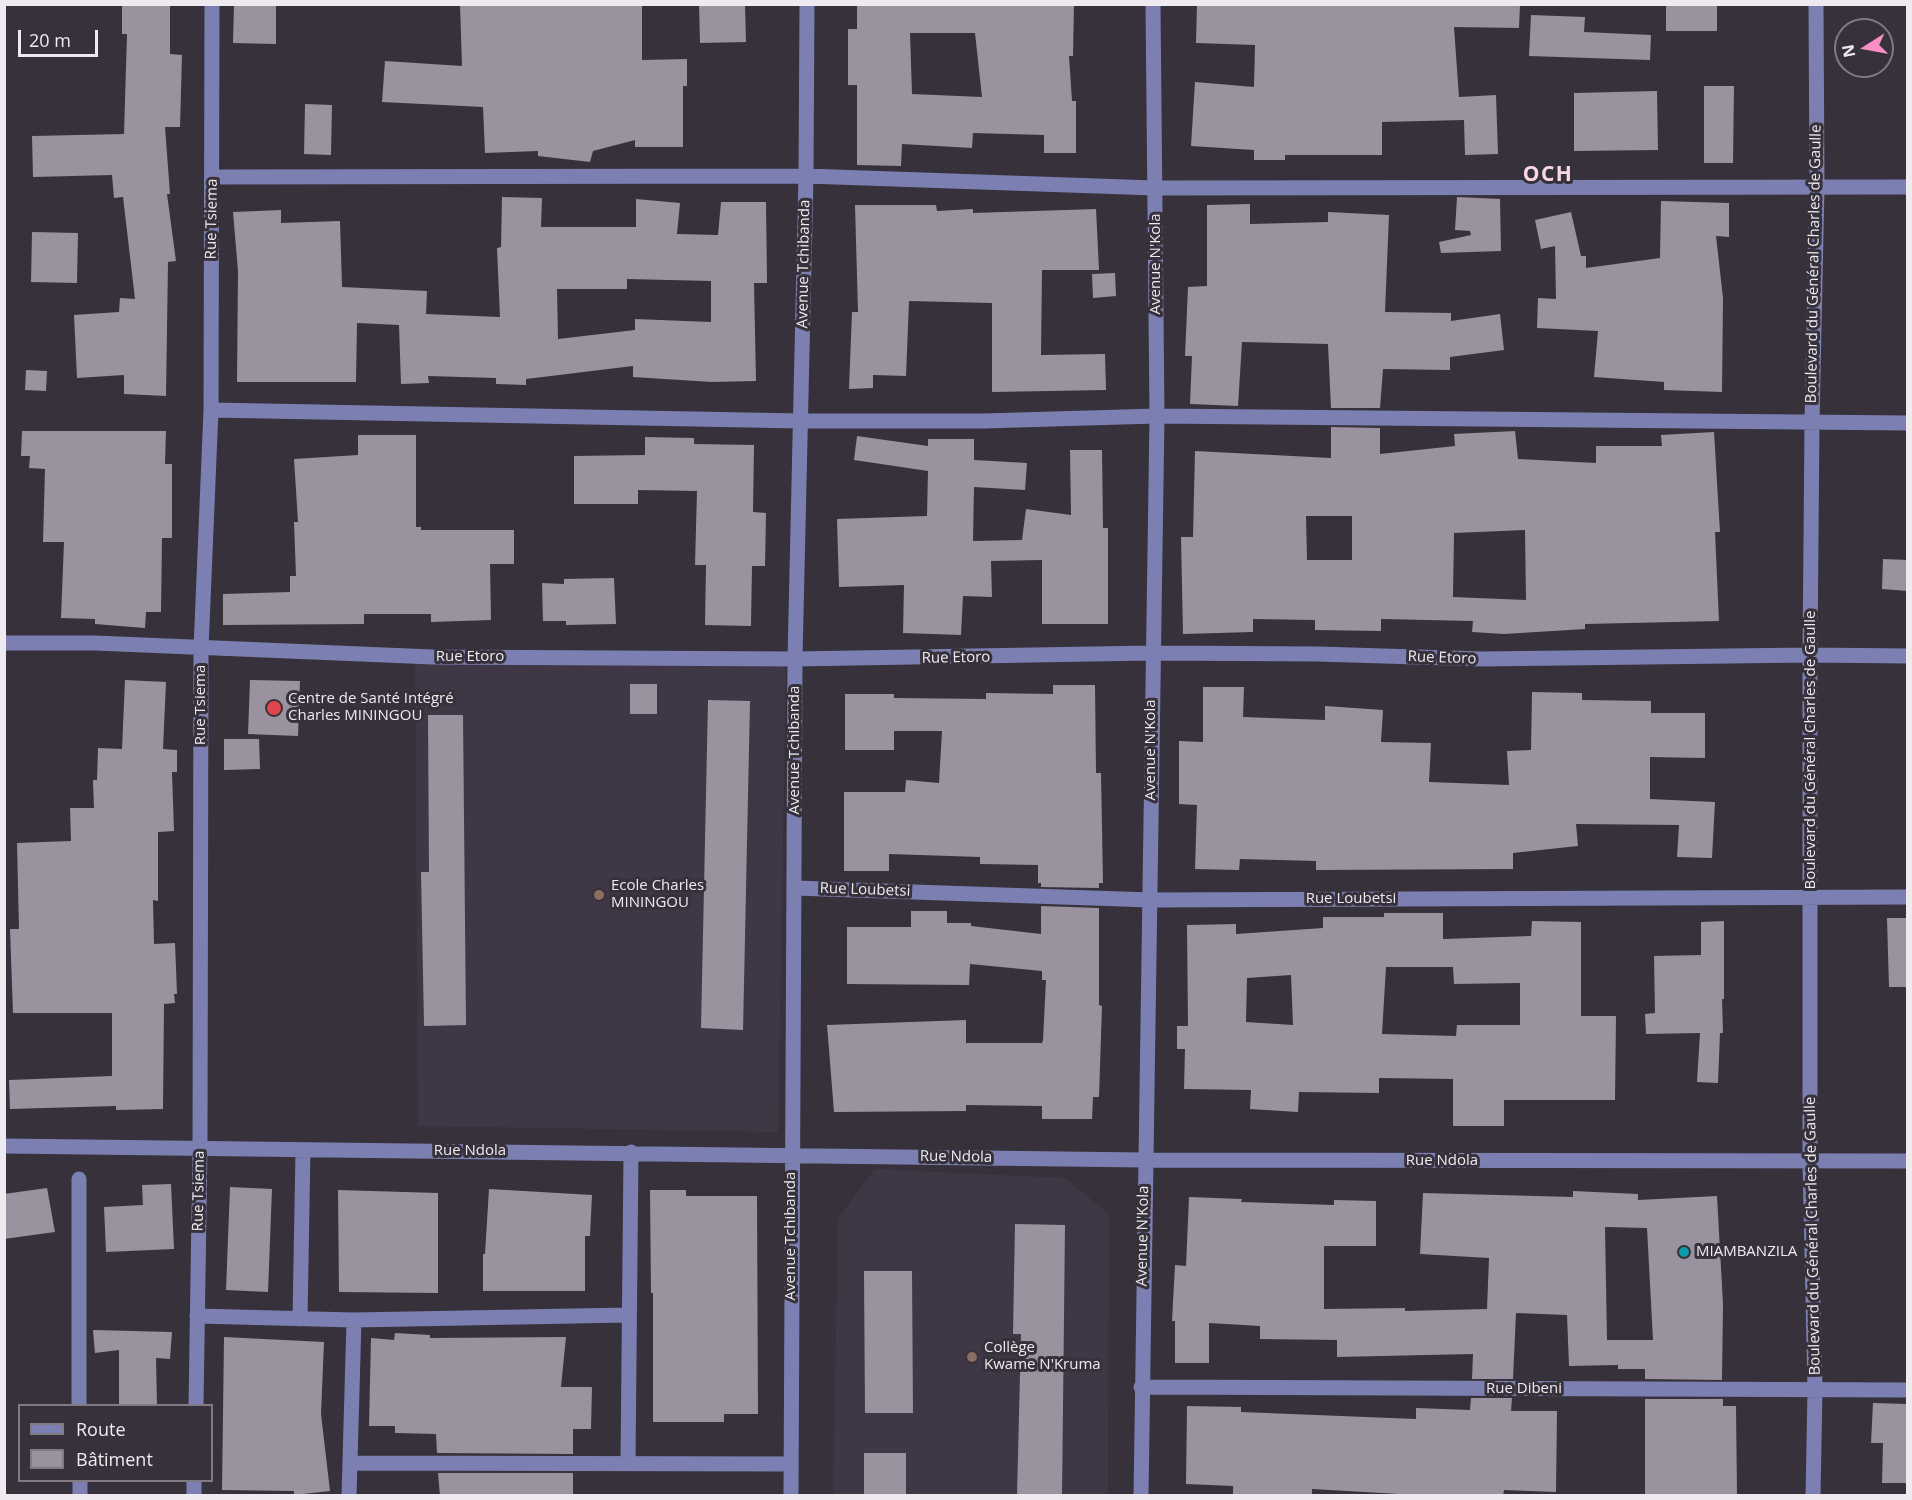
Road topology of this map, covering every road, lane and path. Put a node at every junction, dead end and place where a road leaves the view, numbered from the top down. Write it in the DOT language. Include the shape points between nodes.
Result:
graph roads {
  1 [pos="212,4"];
  2 [pos="807,4"];
  3 [pos="1153,4"];
  4 [pos="1816,4"];
  5 [pos="806,176"];
  6 [pos="213,177"];
  7 [pos="1817,186"];
  8 [pos="1908,186"];
  9 [pos="1155,188"];
  10 [pos="211,410"];
  11 [pos="1157,416"];
  12 [pos="801,421"];
  13 [pos="1812,422"];
  14 [pos="1908,423"];
  15 [pos="4,643"];
  16 [pos="201,649"];
  17 [pos="1152,653"];
  18 [pos="1810,655"];
  19 [pos="1908,656"];
  20 [pos="795,659"];
  21 [pos="795,888"];
  22 [pos="1811,896"];
  23 [pos="1908,897"];
  24 [pos="1151,900"];
  25 [pos="4,1146"];
  26 [pos="200,1147"];
  27 [pos="303,1150"];
  28 [pos="631,1152"];
  29 [pos="791,1155"];
  30 [pos="1144,1160"];
  31 [pos="1810,1161"];
  32 [pos="1908,1161"];
  33 [pos="79,1179"];
  34 [pos="629,1315"];
  35 [pos="197,1316"];
  36 [pos="300,1319"];
  37 [pos="354,1320"];
  38 [pos="1141,1387"];
  39 [pos="1815,1390"];
  40 [pos="1908,1390"];
  41 [pos="79,1404"];
  42 [pos="196,1404"];
  43 [pos="350,1463"];
  44 [pos="628,1463"];
  45 [pos="791,1464"];
  46 [pos="349,1496"];
  47 [pos="791,1496"];
  48 [pos="1141,1496"];
  49 [pos="1813,1496"];
  1 -- 6 [label="street, Rue Tsiema"];
  2 -- 5 [label="street, Avenue Tchibanda"];
  3 -- 9 [label="street, Avenue N'Kola"];
  4 -- 7 [label="street, Boulevard du Général Charles de Gaulle"];
  5 -- 6 [label="street"];
  5 -- 9 [label="street"];
  5 -- 12 [label="street, Avenue Tchibanda"];
  6 -- 10 [label="street, Rue Tsiema"];
  7 -- 8 [label="street"];
  7 -- 9 [label="street"];
  7 -- 13 [label="street, Boulevard du Général Charles de Gaulle"];
  9 -- 11 [label="street, Avenue N'Kola"];
  10 -- 12 [label="street"];
  10 -- 16 [label="street, Rue Tsiema"];
  11 -- 12 [label="street"];
  11 -- 13 [label="street"];
  11 -- 17 [label="street, Avenue N'Kola"];
  12 -- 20 [label="street, Avenue Tchibanda"];
  13 -- 14 [label="street"];
  13 -- 18 [label="street, Boulevard du Général Charles de Gaulle"];
  15 -- 16 [label="street, Rue Etoro"];
  16 -- 20 [label="street, Rue Etoro" via="433,657"];
  16 -- 26 [label="street, Rue Tsiema"];
  17 -- 18 [label="street, Rue Etoro" via="1482,659"];
  17 -- 20 [label="street, Rue Etoro"];
  17 -- 24 [label="street, Avenue N'Kola"];
  18 -- 19 [label="street, Rue Etoro"];
  18 -- 22 [label="street, Boulevard du Général Charles de Gaulle"];
  20 -- 21 [label="street, Avenue Tchibanda"];
  21 -- 24 [label="street, Rue Loubetsi"];
  21 -- 29 [label="street, Avenue Tchibanda"];
  22 -- 23 [label="street, Rue Loubetsi"];
  22 -- 24 [label="street, Rue Loubetsi"];
  22 -- 31 [label="street, Boulevard du Général Charles de Gaulle"];
  24 -- 30 [label="street, Avenue N'Kola"];
  25 -- 26 [label="street, Rue Ndola"];
  26 -- 27 [label="street, Rue Ndola"];
  26 -- 35 [label="street, Rue Tsiema"];
  27 -- 28 [label="street, Rue Ndola"];
  27 -- 36 [label="street"];
  28 -- 29 [label="street, Rue Ndola"];
  28 -- 34 [label="street"];
  29 -- 30 [label="street, Rue Ndola"];
  29 -- 45 [label="street, Avenue Tchibanda"];
  30 -- 31 [label="street, Rue Ndola"];
  30 -- 38 [label="street, Avenue N'Kola"];
  31 -- 32 [label="street, Rue Ndola"];
  31 -- 39 [label="street, Boulevard du Général Charles de Gaulle"];
  33 -- 41 [label="street"];
  34 -- 37 [label="street"];
  34 -- 44 [label="street"];
  35 -- 36 [label="street"];
  35 -- 42 [label="street, Rue Tsiema"];
  36 -- 37 [label="street"];
  37 -- 43 [label="street"];
  38 -- 39 [label="street, Rue Dibeni"];
  38 -- 48 [label="street, Avenue N'Kola"];
  39 -- 40 [label="street, Rue Dibeni"];
  39 -- 49 [label="street, Boulevard du Général Charles de Gaulle"];
  43 -- 44 [label="street"];
  43 -- 46 [label="street"];
  44 -- 45 [label="street"];
  45 -- 47 [label="street, Avenue Tchibanda"];
}
